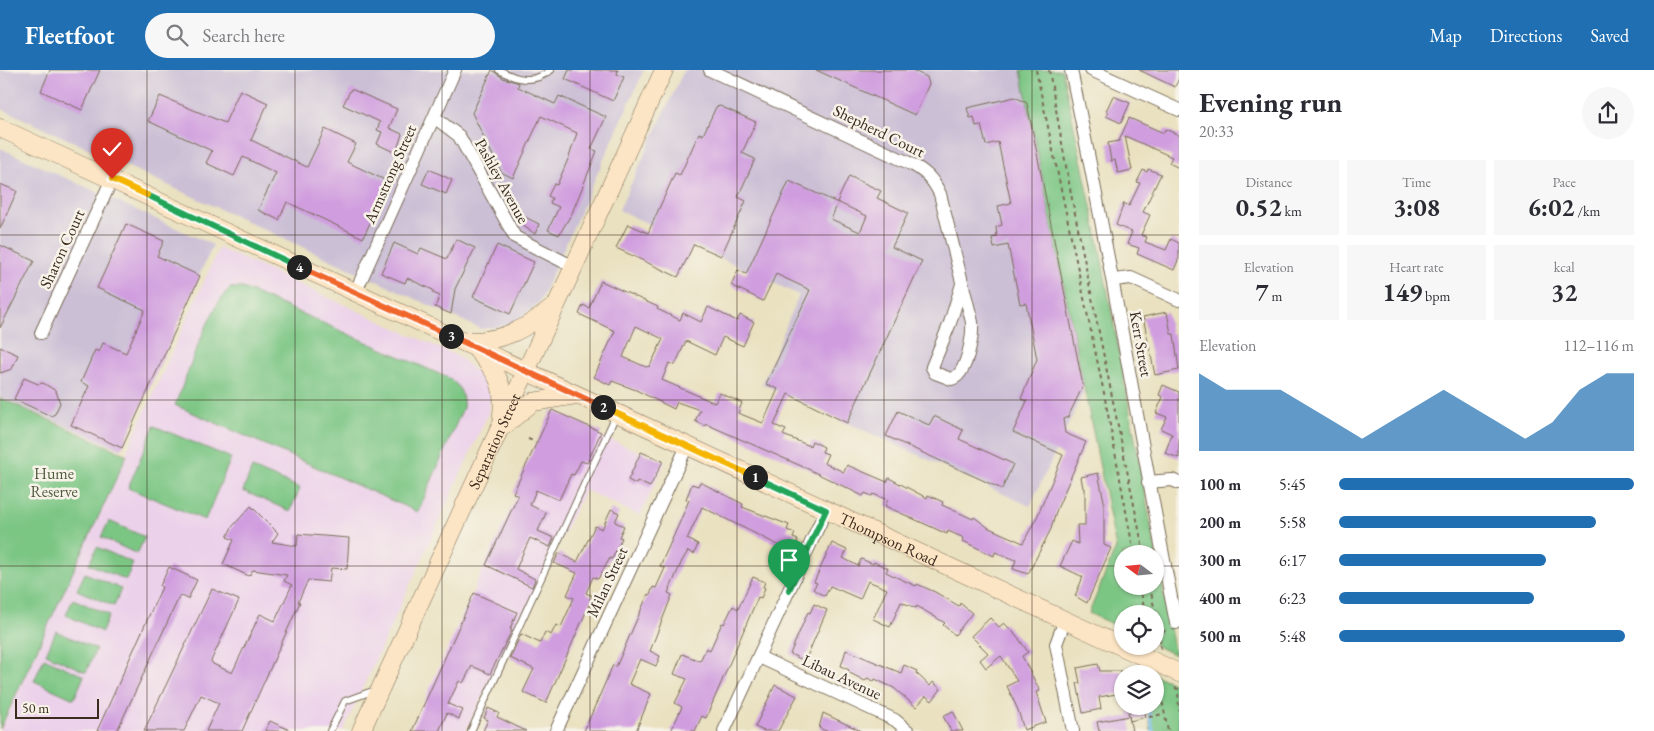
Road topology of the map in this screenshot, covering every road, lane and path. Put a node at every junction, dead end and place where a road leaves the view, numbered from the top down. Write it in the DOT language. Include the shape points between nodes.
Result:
graph roads {
  1 [pos="455,70"];
  2 [pos="498,70"];
  3 [pos="551,70"];
  4 [pos="664,70"];
  5 [pos="710,70"];
  6 [pos="1036,70"];
  7 [pos="1049,70"];
  8 [pos="1074,70"];
  9 [pos="1091,70"];
  10 [pos="1179,110"];
  11 [pos="434,117"];
  12 [pos="0,128"];
  13 [pos="112,179"];
  14 [pos="574,267"];
  15 [pos="1114,280"];
  16 [pos="962,284"];
  17 [pos="356,291"];
  18 [pos="1179,300"];
  19 [pos="556,306"];
  20 [pos="41,333"];
  21 [pos="468,344"];
  22 [pos="526,371"];
  23 [pos="576,395"];
  24 [pos="617,414"];
  25 [pos="499,430"];
  26 [pos="528,439"];
  27 [pos="536,442"];
  28 [pos="687,446"];
  29 [pos="1148,482"];
  30 [pos="1179,483"];
  31 [pos="826,510"];
  32 [pos="1132,545"];
  33 [pos="1142,545"];
  34 [pos="1065,620"];
  35 [pos="1176,623"];
  36 [pos="758,657"];
  37 [pos="1142,665"];
  38 [pos="1172,680"];
  39 [pos="381,688"];
  40 [pos="1179,711"];
  41 [pos="1164,714"];
  42 [pos="1159,715"];
  43 [pos="1149,717"];
  44 [pos="330,731"];
  45 [pos="361,731"];
  46 [pos="471,731"];
  47 [pos="556,731"];
  48 [pos="724,731"];
  49 [pos="908,731"];
  50 [pos="1073,731"];
  51 [pos="1168,731"];
  1 -- 11 [label="street, Armstrong Street"];
  2 -- 3 [label="lane" via="520,80 529,80"];
  4 -- 14 [label="main road, Separation Street"];
  5 -- 16 [label="street, Shepherd Court" via="923,170 940,194"];
  6 -- 32 [label="path"];
  7 -- 33 [label="path"];
  8 -- 15 [label="street, Kerr Street"];
  9 -- 10 [label="street"];
  11 -- 14 [label="street, Pashley Avenue" via="459,136 515,237"];
  11 -- 17 [label="street, Armstrong Street"];
  12 -- 13 [label="main road, Thompson Road"];
  13 -- 17 [label="main road, Thompson Road"];
  13 -- 20 [label="street, Sharon Court"];
  14 -- 19 [label="main road, Separation Street"];
  15 -- 18 [label="street" via="1131,278"];
  15 -- 29 [label="street, Kerr Street"];
  16 -- 16 [label="street, Shepherd Court" via="972,322 972,340 958,375 950,379 936,373 932,367"];
  17 -- 21 [label="main road, Thompson Road"];
  19 -- 21 [label="main road" via="510,336"];
  19 -- 22 [label="main road, Separation Street"];
  21 -- 22 [label="main road, Thompson Road"];
  21 -- 25 [label="main road" via="489,364 501,383 504,400"];
  22 -- 23 [label="main road, Thompson Road"];
  22 -- 25 [label="main road, Separation Street"];
  23 -- 24 [label="main road, Thompson Road"];
  23 -- 25 [label="main road" via="533,402"];
  24 -- 28 [label="main road, Thompson Road"];
  24 -- 46 [label="lane"];
  25 -- 39 [label="main road, Separation Street"];
  26 -- 27 [label="path"];
  28 -- 31 [label="main road, Thompson Road"];
  28 -- 47 [label="street, Milan Street"];
  29 -- 30 [label="street" via="1172,480"];
  29 -- 35 [label="street, Kerr Street"];
  31 -- 34 [label="main road, Thompson Road"];
  31 -- 36 [label="street"];
  34 -- 37 [label="main road, Thompson Road"];
  34 -- 50 [label="street" via="1056,644"];
  36 -- 48 [label="street"];
  36 -- 49 [label="street, Libau Avenue" via="895,720"];
  38 -- 40 [label="path" via="1178,689"];
  39 -- 44 [label="lane" via="346,700"];
  39 -- 45 [label="main road, Separation Street"];
  41 -- 51 [label="path"];
  42 -- 43 [label="path"];
}
